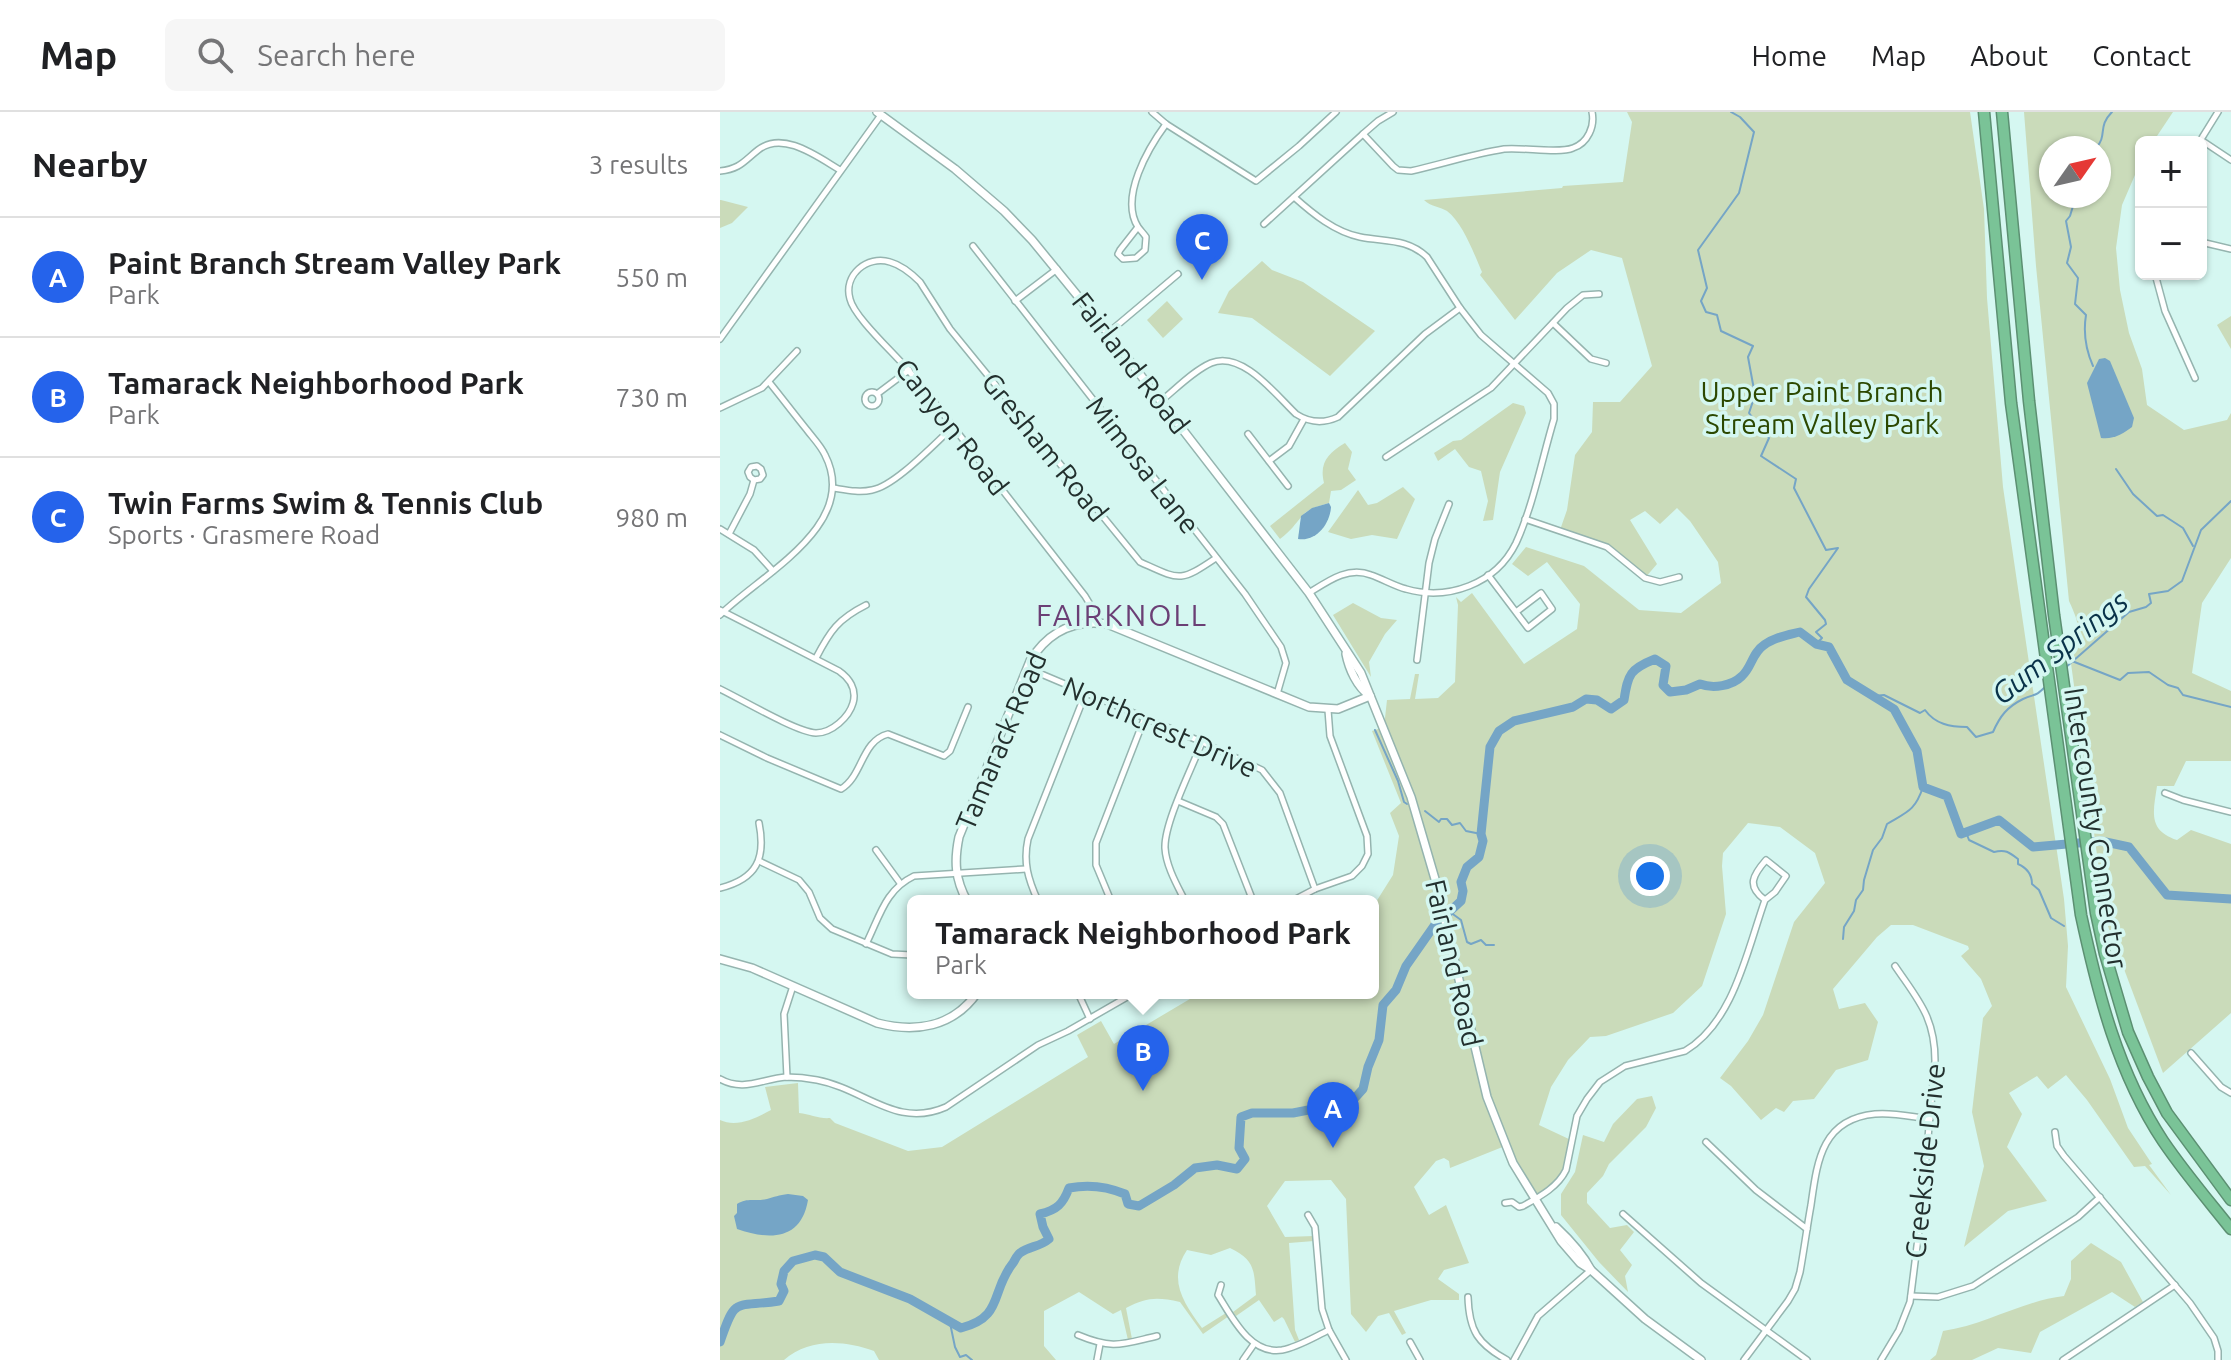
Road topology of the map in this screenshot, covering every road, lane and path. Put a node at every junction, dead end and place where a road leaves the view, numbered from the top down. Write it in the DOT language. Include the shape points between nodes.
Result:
graph roads {
  1 [pos="1152,112"];
  2 [pos="1336,112"];
  3 [pos="1393,112"];
  4 [pos="1592,112"];
  5 [pos="1984,112"];
  6 [pos="2002,112"];
  7 [pos="2218,112"];
  8 [pos="879,113"];
  9 [pos="1166,124"];
  10 [pos="1363,134"];
  11 [pos="2203,136"];
  12 [pos="2207,145"];
  13 [pos="2231,160"];
  14 [pos="840,170"];
  15 [pos="720,171"];
  16 [pos="1294,197"];
  17 [pos="1264,224"];
  18 [pos="1138,227"];
  19 [pos="2207,243"];
  20 [pos="973,246"];
  21 [pos="2231,249"];
  22 [pos="899,266"];
  23 [pos="1057,269"];
  24 [pos="1178,274"];
  25 [pos="2157,280"];
  26 [pos="1599,294"];
  27 [pos="1015,301"];
  28 [pos="1460,308"];
  29 [pos="1553,323"];
  30 [pos="1108,333"];
  31 [pos="720,339"];
  32 [pos="797,351"];
  33 [pos="1606,363"];
  34 [pos="1514,364"];
  35 [pos="909,370"];
  36 [pos="2195,378"];
  37 [pos="769,382"];
  38 [pos="877,394"];
  39 [pos="1161,401"];
  40 [pos="720,408"];
  41 [pos="1304,419"];
  42 [pos="953,427"];
  43 [pos="1248,434"];
  44 [pos="1386,457"];
  45 [pos="1269,461"];
  46 [pos="754,480"];
  47 [pos="1288,486"];
  48 [pos="833,488"];
  49 [pos="1449,504"];
  50 [pos="1525,519"];
  51 [pos="720,529"];
  52 [pos="729,534"];
  53 [pos="1216,558"];
  54 [pos="773,571"];
  55 [pos="1488,575"];
  56 [pos="1679,577"];
  57 [pos="1309,593"];
  58 [pos="1425,593"];
  59 [pos="866,605"];
  60 [pos="721,612"];
  61 [pos="1516,612"];
  62 [pos="1092,622"];
  63 [pos="816,658"];
  64 [pos="1417,660"];
  65 [pos="1027,668"];
  66 [pos="720,689"];
  67 [pos="1086,692"];
  68 [pos="1277,694"];
  69 [pos="1370,696"];
  70 [pos="968,707"];
  71 [pos="1328,710"];
  72 [pos="1145,717"];
  73 [pos="720,735"];
  74 [pos="1202,742"];
  75 [pos="2165,793"];
  76 [pos="1178,801"];
  77 [pos="2231,812"];
  78 [pos="759,823"];
  79 [pos="876,850"];
  80 [pos="759,861"];
  81 [pos="1026,869"];
  82 [pos="956,873"];
  83 [pos="900,883"];
  84 [pos="720,888"];
  85 [pos="1315,889"];
  86 [pos="964,895"];
  87 [pos="1036,895"];
  88 [pos="1108,895"];
  89 [pos="1182,895"];
  90 [pos="1251,895"];
  91 [pos="1304,895"];
  92 [pos="1765,900"];
  93 [pos="866,944"];
  94 [pos="907,955"];
  95 [pos="720,959"];
  96 [pos="1895,966"];
  97 [pos="793,986"];
  98 [pos="972,999"];
  99 [pos="1081,999"];
  100 [pos="1124,999"];
  101 [pos="1090,1019"];
  102 [pos="2191,1053"];
  103 [pos="787,1077"];
  104 [pos="720,1079"];
  105 [pos="2231,1093"];
  106 [pos="1930,1119"];
  107 [pos="2055,1132"];
  108 [pos="1706,1142"];
  109 [pos="2100,1197"];
  110 [pos="1534,1199"];
  111 [pos="2231,1200"];
  112 [pos="1505,1203"];
  113 [pos="1623,1214"];
  114 [pos="1308,1215"];
  115 [pos="1807,1229"];
  116 [pos="2231,1229"];
  117 [pos="1591,1270"];
  118 [pos="2175,1284"];
  119 [pos="1221,1285"];
  120 [pos="1911,1296"];
  121 [pos="1468,1297"];
  122 [pos="1329,1330"];
  123 [pos="1765,1330"];
  124 [pos="1078,1335"];
  125 [pos="1157,1336"];
  126 [pos="1410,1342"];
  127 [pos="1100,1344"];
  128 [pos="1254,1344"];
  129 [pos="1097,1360"];
  130 [pos="1243,1360"];
  131 [pos="1346,1360"];
  132 [pos="1420,1360"];
  133 [pos="1507,1360"];
  134 [pos="1514,1360"];
  135 [pos="1701,1360"];
  136 [pos="1744,1360"];
  137 [pos="1807,1360"];
  138 [pos="1881,1360"];
  139 [pos="2063,1360"];
  140 [pos="2218,1360"];
  1 -- 9 [label="street"];
  2 -- 9 [label="street" via="1256,181"];
  3 -- 10 [label="street"];
  4 -- 10 [label="street" via="1590,133 1572,149 1503,149 1411,171 1398,170"];
  5 -- 116 [label="highway, Intercounty Connector" via="2011,403 2081,915 2100,998 2135,1092 2162,1140"];
  6 -- 111 [label="highway, Intercounty Connector" via="2054,615 2096,913 2128,1032 2148,1077 2167,1113"];
  7 -- 11 [label="street"];
  8 -- 14 [label="street"];
  8 -- 23 [label="main road, Fairland Road" via="1004,211"];
  9 -- 18 [label="street" via="1136,180"];
  10 -- 16 [label="street"];
  12 -- 13 [label="street"];
  14 -- 15 [label="street" via="810,152 776,143 762,147 745,163"];
  14 -- 31 [label="street"];
  16 -- 17 [label="street"];
  16 -- 28 [label="street" via="1315,217 1352,235 1400,241 1420,250"];
  18 -- 18 [label="street" via="1118,254 1123,259 1145,250 1146,237"];
  19 -- 21 [label="street"];
  20 -- 27 [label="street, Mimosa Lane"];
  22 -- 35 [label="street, Canyon Road" via="877,260 860,267 849,285 850,300"];
  22 -- 53 [label="street, Gresham Road" via="920,282 950,329 1140,562 1178,577"];
  23 -- 27 [label="street"];
  23 -- 30 [label="main road, Fairland Road"];
  24 -- 30 [label="street"];
  25 -- 36 [label="street"];
  26 -- 29 [label="street" via="1583,295"];
  27 -- 53 [label="street, Mimosa Lane"];
  28 -- 34 [label="street"];
  28 -- 41 [label="street" via="1338,417 1323,422"];
  29 -- 33 [label="street" via="1591,359"];
  29 -- 34 [label="street"];
  30 -- 39 [label="main road, Fairland Road"];
  32 -- 37 [label="street"];
  34 -- 44 [label="street" via="1491,388"];
  34 -- 50 [label="street" via="1545,389 1554,404"];
  35 -- 38 [label="street"];
  35 -- 42 [label="street, Canyon Road"];
  37 -- 40 [label="street"];
  37 -- 48 [label="street" via="824,452"];
  39 -- 41 [label="street" via="1204,366 1232,361"];
  39 -- 57 [label="main road, Fairland Road"];
  41 -- 45 [label="street" via="1289,446"];
  42 -- 48 [label="street" via="880,488"];
  42 -- 62 [label="street, Canyon Road" via="1085,596"];
  43 -- 45 [label="street"];
  45 -- 47 [label="street"];
  46 -- 52 [label="street"];
  48 -- 54 [label="street" via="811,535"];
  49 -- 58 [label="street" via="1435,539"];
  50 -- 55 [label="street" via="1507,557"];
  50 -- 56 [label="street" via="1607,547 1645,578 1660,582"];
  51 -- 52 [label="street"];
  52 -- 54 [label="street"];
  53 -- 68 [label="street, Mimosa Lane" via="1281,647 1286,663"];
  54 -- 60 [label="street"];
  55 -- 58 [label="street" via="1452,592"];
  55 -- 61 [label="street"];
  57 -- 58 [label="street" via="1335,577 1356,573"];
  57 -- 69 [label="main road, Fairland Road"];
  58 -- 64 [label="street"];
  59 -- 63 [label="street" via="837,623"];
  60 -- 63 [label="street"];
  61 -- 61 [label="street" via="1528,628 1552,609 1541,593"];
  62 -- 65 [label="main road, Tamarack Road" via="1051,635"];
  62 -- 68 [label="main road" via="1123,629"];
  63 -- 66 [label="street" via="847,676 854,689 848,713 826,731 801,730"];
  65 -- 67 [label="street, Northcrest Drive"];
  65 -- 82 [label="main road, Tamarack Road" via="959,837"];
  67 -- 72 [label="street, Northcrest Drive"];
  67 -- 81 [label="street" via="1028,839"];
  68 -- 71 [label="main road"];
  69 -- 71 [label="main road"];
  69 -- 110 [label="main road, Fairland Road" via="1411,797 1487,1097 1513,1163"];
  70 -- 73 [label="street" via="944,756 888,734 880,736 841,789"];
  71 -- 85 [label="street" via="1330,736 1369,847 1352,876"];
  72 -- 74 [label="street, Northcrest Drive"];
  72 -- 88 [label="street" via="1096,843 1096,865"];
  74 -- 76 [label="street"];
  74 -- 85 [label="street, Northcrest Drive" via="1253,764 1270,779"];
  75 -- 77 [label="street"];
  76 -- 89 [label="street" via="1165,846"];
  76 -- 90 [label="street" via="1223,824"];
  78 -- 80 [label="street"];
  79 -- 83 [label="street"];
  80 -- 84 [label="street" via="747,877"];
  80 -- 93 [label="street" via="799,880 825,923"];
  81 -- 82 [label="street"];
  81 -- 87 [label="street"];
  82 -- 83 [label="street" via="914,876"];
  82 -- 86 [label="main road, Tamarack Road"];
  83 -- 93 [label="street"];
  85 -- 91 [label="street"];
  92 -- 92 [label="street" via="1753,879 1766,860 1786,876"];
  92 -- 110 [label="street" via="1720,1017 1685,1051 1625,1066 1600,1082 1577,1116 1562,1178"];
  93 -- 94 [label="street"];
  95 -- 97 [label="main road"];
  96 -- 106 [label="street, Creekside Drive" via="1930,1021 1935,1061"];
  97 -- 98 [label="main road" via="877,1023 912,1029 948,1019"];
  97 -- 103 [label="street" via="784,1014"];
  99 -- 101 [label="street"];
  100 -- 101 [label="street"];
  101 -- 103 [label="street" via="1038,1045 946,1107 922,1115 897,1111 824,1082"];
  102 -- 105 [label="street"];
  103 -- 104 [label="street" via="744,1086"];
  106 -- 115 [label="street" via="1877,1113 1855,1118 1837,1130 1818,1159"];
  106 -- 120 [label="street, Creekside Drive"];
  107 -- 109 [label="street" via="2057,1146"];
  108 -- 115 [label="street"];
  109 -- 118 [label="street"];
  109 -- 120 [label="street" via="1973,1286 1938,1297"];
  110 -- 112 [label="street" via="1519,1207"];
  110 -- 117 [label="main road, Fairland Road" via="1561,1241"];
  113 -- 123 [label="street" via="1701,1283"];
  114 -- 122 [label="street" via="1315,1227 1322,1309"];
  115 -- 123 [label="street" via="1795,1289"];
  117 -- 134 [label="street" via="1538,1316"];
  117 -- 135 [label="main road, Fairland Road"];
  118 -- 139 [label="street"];
  118 -- 140 [label="street" via="2214,1338"];
  119 -- 128 [label="street" via="1218,1295"];
  120 -- 138 [label="street, Creekside Drive"];
  121 -- 133 [label="street" via="1477,1338"];
  122 -- 128 [label="street" via="1283,1350"];
  122 -- 131 [label="street"];
  123 -- 136 [label="street"];
  123 -- 137 [label="street"];
  124 -- 127 [label="street"];
  125 -- 127 [label="street"];
  126 -- 132 [label="street"];
  127 -- 129 [label="street"];
  128 -- 130 [label="street"];
}
